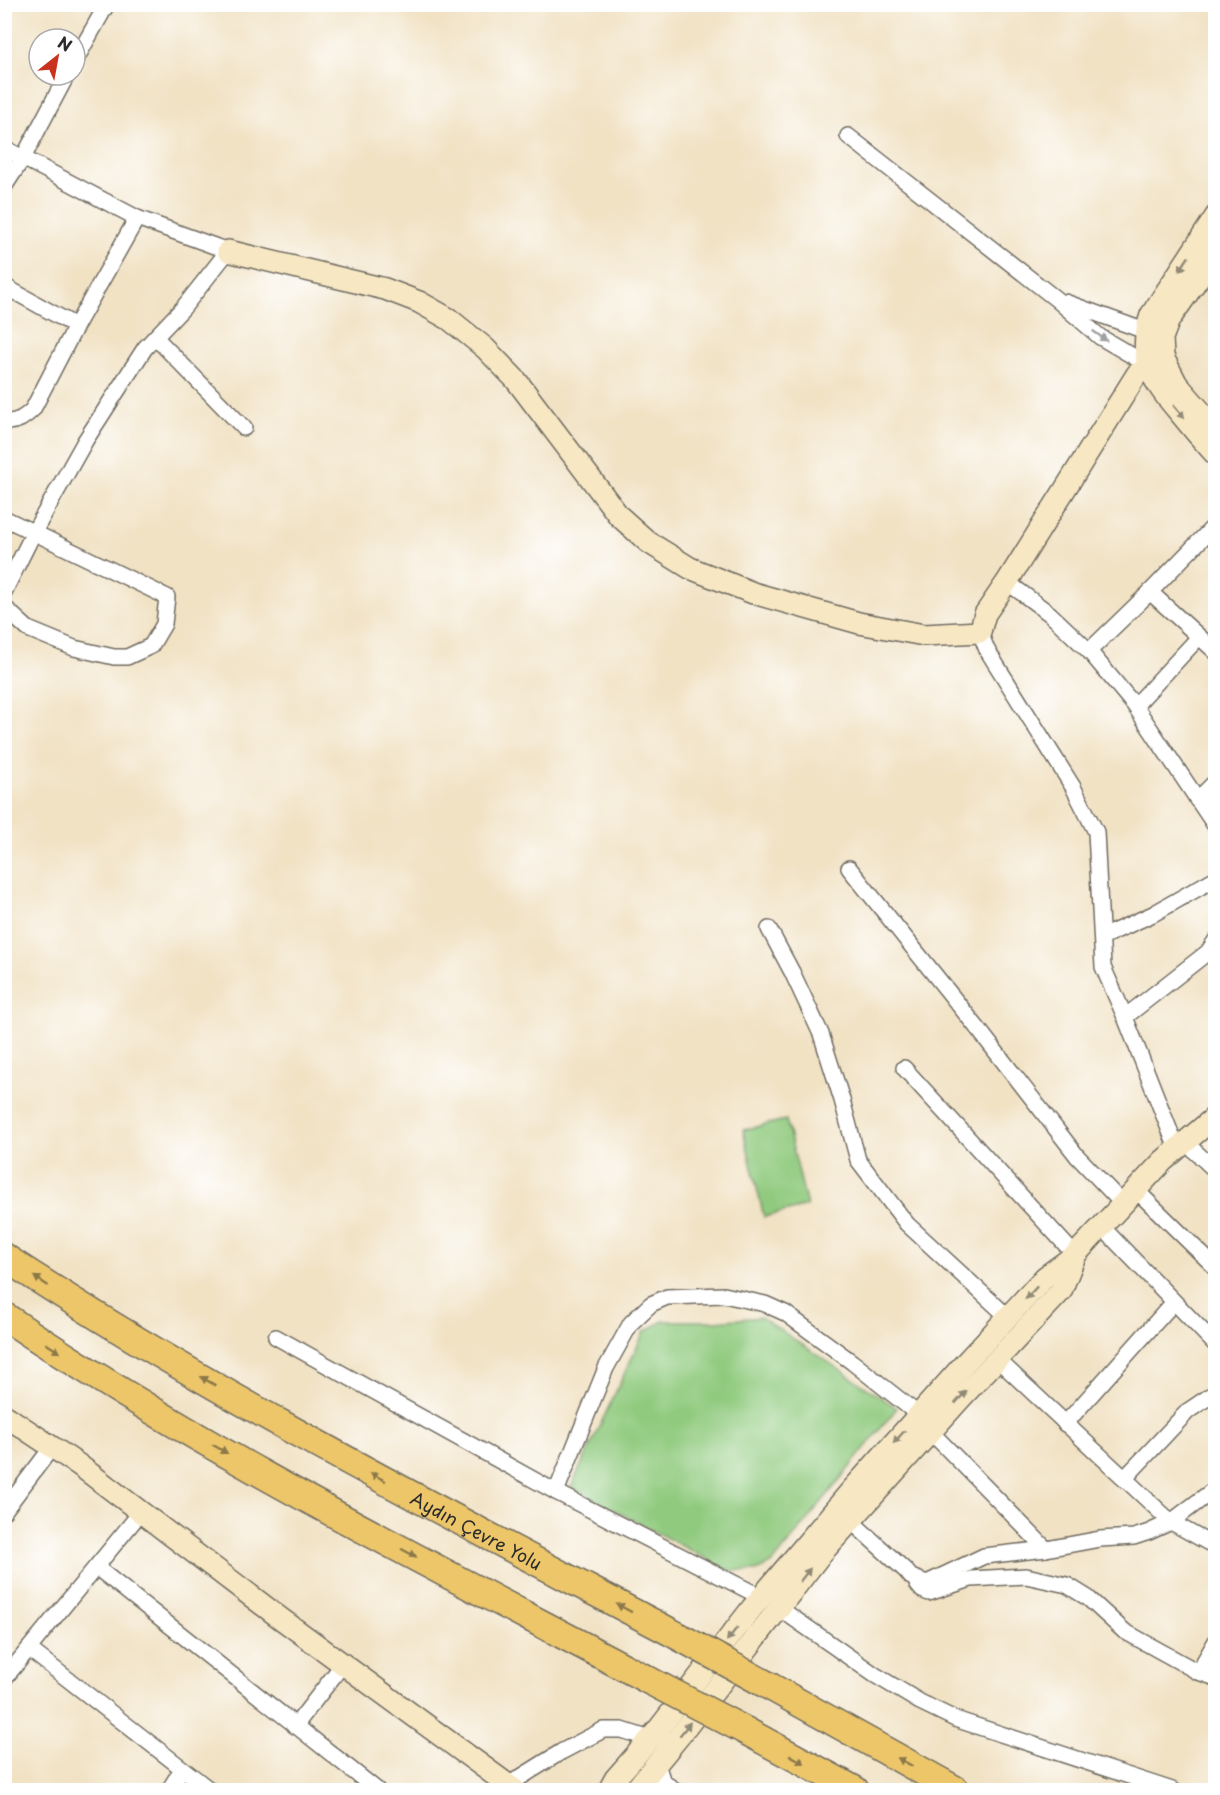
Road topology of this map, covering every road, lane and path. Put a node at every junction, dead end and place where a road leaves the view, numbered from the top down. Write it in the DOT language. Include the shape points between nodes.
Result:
graph roads {
  1 [pos="107,4"];
  2 [pos="87,40"];
  3 [pos="61,87"];
  4 [pos="848,136"];
  5 [pos="4,148"];
  6 [pos="23,158"];
  7 [pos="4,187"];
  8 [pos="1215,216"];
  9 [pos="137,218"];
  10 [pos="228,251"];
  11 [pos="1215,253"];
  12 [pos="4,286"];
  13 [pos="1056,299"];
  14 [pos="76,326"];
  15 [pos="1145,331"];
  16 [pos="155,337"];
  17 [pos="1156,361"];
  18 [pos="4,421"];
  19 [pos="244,428"];
  20 [pos="1215,429"];
  21 [pos="1215,455"];
  22 [pos="4,518"];
  23 [pos="1215,524"];
  24 [pos="34,532"];
  25 [pos="1007,582"];
  26 [pos="4,592"];
  27 [pos="1150,592"];
  28 [pos="4,607"];
  29 [pos="980,632"];
  30 [pos="1199,637"];
  31 [pos="1089,651"];
  32 [pos="1215,651"];
  33 [pos="1135,706"];
  34 [pos="1215,781"];
  35 [pos="1197,800"];
  36 [pos="1215,827"];
  37 [pos="849,868"];
  38 [pos="1215,878"];
  39 [pos="769,929"];
  40 [pos="1102,937"];
  41 [pos="1215,940"];
  42 [pos="1125,1017"];
  43 [pos="904,1068"];
  44 [pos="1215,1116"];
  45 [pos="1181,1146"];
  46 [pos="1215,1171"];
  47 [pos="1130,1197"];
  48 [pos="1102,1227"];
  49 [pos="1075,1255"];
  50 [pos="4,1257"];
  51 [pos="1215,1268"];
  52 [pos="1174,1302"];
  53 [pos="4,1316"];
  54 [pos="1008,1317"];
  55 [pos="276,1337"];
  56 [pos="1215,1345"];
  57 [pos="997,1359"];
  58 [pos="1215,1392"];
  59 [pos="4,1415"];
  60 [pos="925,1423"];
  61 [pos="1065,1424"];
  62 [pos="52,1447"];
  63 [pos="1124,1479"];
  64 [pos="1215,1488"];
  65 [pos="556,1492"];
  66 [pos="4,1511"];
  67 [pos="141,1512"];
  68 [pos="851,1521"];
  69 [pos="1171,1522"];
  70 [pos="1215,1547"];
  71 [pos="1046,1549"];
  72 [pos="96,1567"];
  73 [pos="911,1577"];
  74 [pos="770,1603"];
  75 [pos="1215,1641"];
  76 [pos="29,1649"];
  77 [pos="343,1664"];
  78 [pos="1198,1672"];
  79 [pos="1215,1678"];
  80 [pos="4,1679"];
  81 [pos="295,1726"];
  82 [pos="650,1739"];
  83 [pos="657,1764"];
  84 [pos="182,1769"];
  85 [pos="512,1788"];
  86 [pos="169,1791"];
  87 [pos="210,1791"];
  88 [pos="376,1791"];
  89 [pos="609,1791"];
  90 [pos="635,1791"];
  91 [pos="675,1791"];
  92 [pos="855,1791"];
  93 [pos="956,1791"];
  94 [pos="1173,1791"];
  1 -- 2 [label="street"];
  3 -- 6 [label="street"];
  4 -- 13 [label="street"];
  5 -- 6 [label="street"];
  6 -- 7 [label="street"];
  6 -- 9 [label="street"];
  8 -- 15 [label="main road, one-way" via="1150,315"];
  9 -- 10 [label="street"];
  9 -- 14 [label="street"];
  10 -- 16 [label="street"];
  10 -- 29 [label="main road" via="386,290 419,302 449,320 485,348 516,380 619,516 648,542 690,568 753,593 859,623 924,635"];
  11 -- 17 [label="main road" via="1169,320"];
  12 -- 14 [label="street"];
  13 -- 15 [label="street"];
  13 -- 17 [label="street, one-way" via="1100,337"];
  14 -- 18 [label="street" via="33,409 23,418"];
  15 -- 17 [label="main road"];
  16 -- 19 [label="street"];
  16 -- 24 [label="street" via="85,441"];
  17 -- 20 [label="main road"];
  17 -- 21 [label="main road, one-way" via="1154,379"];
  17 -- 25 [label="main road" via="1137,374"];
  22 -- 24 [label="street"];
  23 -- 27 [label="street"];
  24 -- 26 [label="street"];
  24 -- 28 [label="street" via="167,597 164,624 151,646 127,657 114,657 74,648 28,629"];
  25 -- 29 [label="main road" via="985,614"];
  25 -- 31 [label="street" via="1050,614"];
  27 -- 30 [label="street"];
  27 -- 31 [label="street"];
  29 -- 40 [label="street" via="1096,832"];
  30 -- 32 [label="street"];
  30 -- 33 [label="street"];
  31 -- 33 [label="street"];
  33 -- 35 [label="street"];
  34 -- 35 [label="street"];
  35 -- 36 [label="street"];
  37 -- 47 [label="street" via="1077,1156"];
  38 -- 40 [label="street" via="1153,914"];
  39 -- 54 [label="street" via="821,1035 858,1160 907,1224"];
  40 -- 42 [label="street" via="1103,967"];
  41 -- 42 [label="street" via="1208,952"];
  42 -- 45 [label="street"];
  43 -- 49 [label="street"];
  44 -- 45 [label="main road"];
  45 -- 46 [label="street"];
  45 -- 47 [label="main road"];
  47 -- 48 [label="main road"];
  47 -- 51 [label="street"];
  48 -- 49 [label="main road"];
  48 -- 52 [label="street"];
  49 -- 54 [label="main road, one-way" via="1045,1277"];
  49 -- 57 [label="main road" via="1061,1291"];
  93 -- 50 [label="highway, Aydın Çevre Yolu, one-way, bridge" via="771,1686 287,1428"];
  52 -- 56 [label="street"];
  52 -- 61 [label="street"];
  53 -- 92 [label="highway, one-way, bridge" via="277,1483"];
  54 -- 60 [label="main road"];
  55 -- 65 [label="street"];
  60 -- 57 [label="main road, one-way"];
  57 -- 61 [label="street"];
  58 -- 63 [label="street" via="1188,1411"];
  59 -- 62 [label="main road"];
  60 -- 65 [label="street" via="786,1312 724,1295 667,1297 651,1304 631,1323 606,1368"];
  60 -- 68 [label="main road"];
  60 -- 71 [label="street"];
  60 -- 74 [label="main road, one-way" via="850,1492"];
  61 -- 63 [label="street"];
  62 -- 66 [label="street"];
  62 -- 67 [label="main road"];
  63 -- 69 [label="street"];
  64 -- 69 [label="street"];
  65 -- 74 [label="street"];
  67 -- 72 [label="street"];
  67 -- 77 [label="main road"];
  68 -- 73 [label="street"];
  74 -- 68 [label="main road, one-way"];
  69 -- 70 [label="street"];
  69 -- 71 [label="street" via="1134,1537"];
  71 -- 73 [label="street" via="984,1556 927,1583"];
  72 -- 76 [label="street"];
  72 -- 81 [label="street"];
  73 -- 78 [label="street" via="921,1590 929,1593 970,1579 1026,1576 1067,1585 1088,1598 1124,1631"];
  74 -- 82 [label="main road, one-way"];
  83 -- 74 [label="main road, one-way"];
  74 -- 94 [label="street" via="875,1675 955,1719"];
  75 -- 78 [label="street"];
  76 -- 80 [label="street"];
  76 -- 84 [label="street"];
  77 -- 81 [label="street"];
  77 -- 85 [label="main road"];
  78 -- 79 [label="street"];
  81 -- 88 [label="street"];
  82 -- 85 [label="street" via="603,1730 561,1752"];
  82 -- 89 [label="main road"];
  83 -- 90 [label="main road"];
  83 -- 91 [label="street" via="663,1782"];
  84 -- 86 [label="street"];
  84 -- 87 [label="street"];
}
